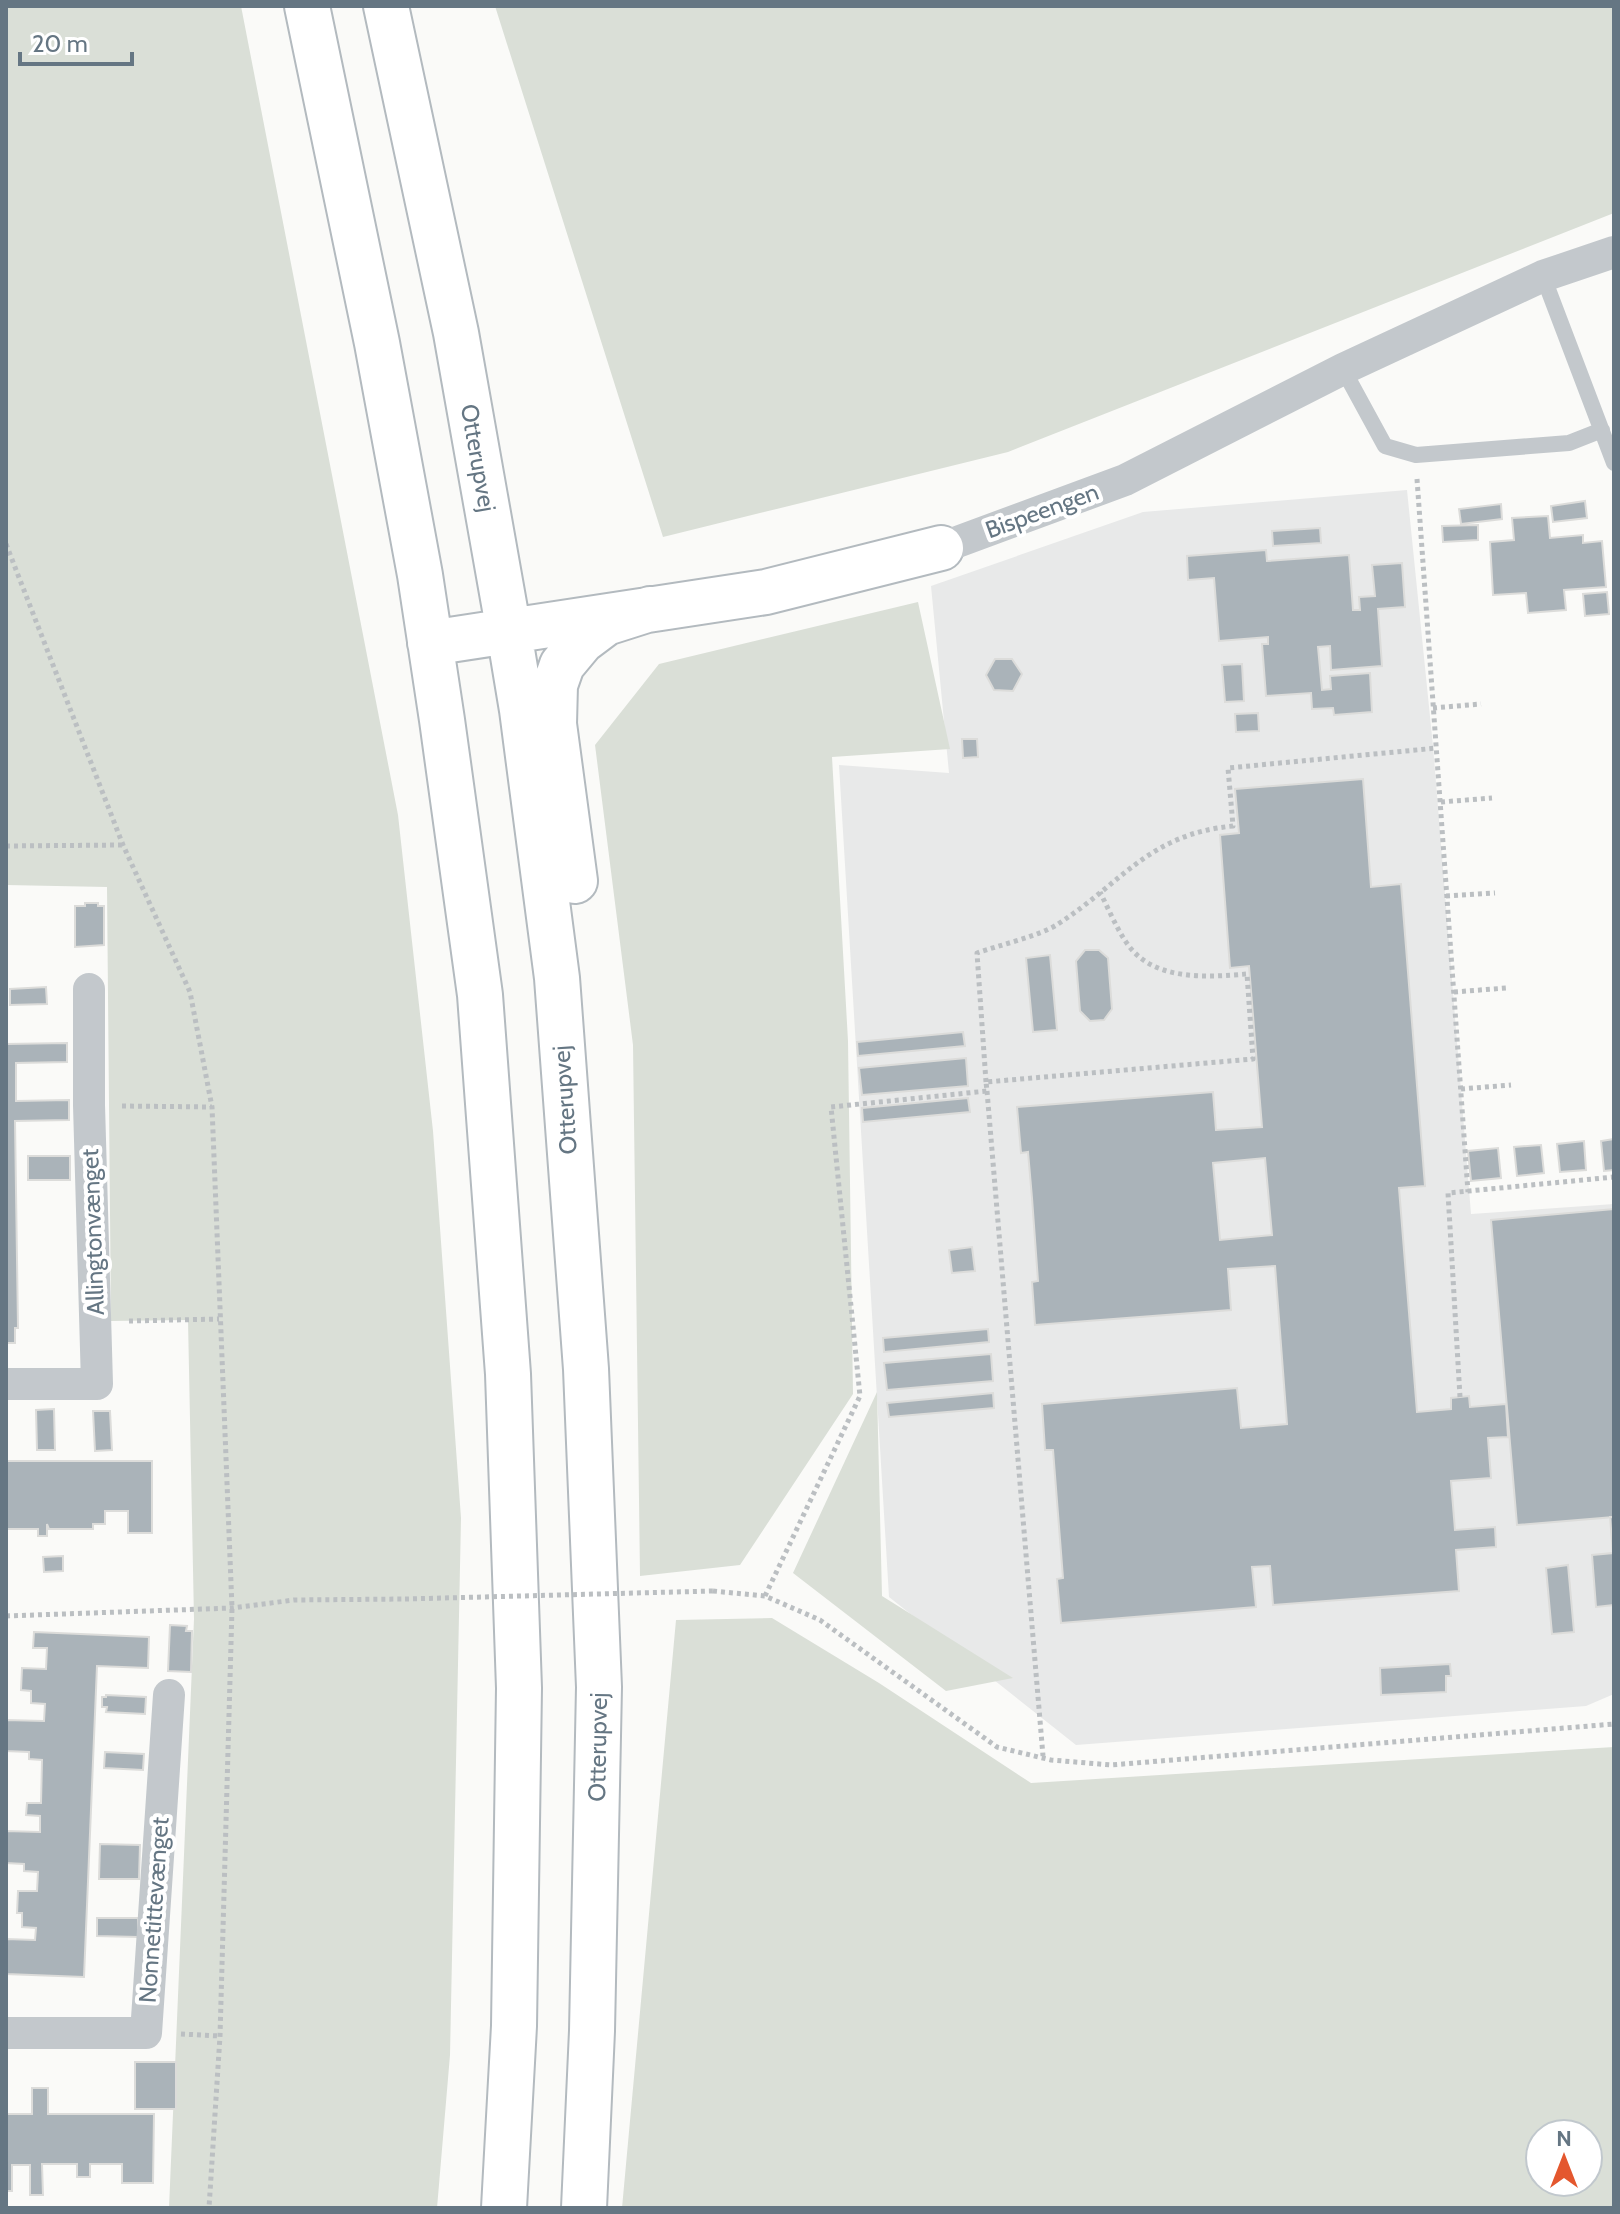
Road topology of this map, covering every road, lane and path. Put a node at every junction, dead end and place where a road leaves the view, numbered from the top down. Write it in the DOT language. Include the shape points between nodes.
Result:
graph roads {
  1 [pos="307,6"];
  2 [pos="386,6"];
  3 [pos="1614,252"];
  4 [pos="1543,276"];
  5 [pos="1343,369"];
  6 [pos="1602,430"];
  7 [pos="1416,455"];
  8 [pos="1614,463"];
  9 [pos="6,544"];
  10 [pos="941,548"];
  11 [pos="650,609"];
  12 [pos="509,632"];
  13 [pos="430,643"];
  14 [pos="1481,704"];
  15 [pos="1433,708"];
  16 [pos="1437,748"];
  17 [pos="1492,798"];
  18 [pos="1441,802"];
  19 [pos="123,845"];
  20 [pos="6,846"];
  21 [pos="1100,892"];
  22 [pos="1495,893"];
  23 [pos="1446,896"];
  24 [pos="1506,988"];
  25 [pos="89,989"];
  26 [pos="1454,992"];
  27 [pos="986,1082"];
  28 [pos="1511,1085"];
  29 [pos="1461,1089"];
  30 [pos="987,1091"];
  31 [pos="89,1105"];
  32 [pos="212,1107"];
  33 [pos="1614,1177"];
  34 [pos="1468,1192"];
  35 [pos="575,1242"];
  36 [pos="219,1319"];
  37 [pos="96,1322"];
  38 [pos="6,1384"];
  39 [pos="1460,1397"];
  40 [pos="765,1596"];
  41 [pos="232,1608"];
  42 [pos="6,1616"];
  43 [pos="169,1695"];
  44 [pos="1614,1724"];
  45 [pos="1043,1756"];
  46 [pos="6,2033"];
  47 [pos="209,2208"];
  48 [pos="504,2208"];
  49 [pos="584,2208"];
  1 -- 13 [label="main road" via="380,358"];
  2 -- 12 [label="main road, Otterupvej" via="456,333"];
  3 -- 4 [label="street, Bispeengen"];
  4 -- 5 [label="street, Bispeengen"];
  4 -- 6 [label="lane"];
  5 -- 7 [label="lane" via="1385,446"];
  5 -- 10 [label="street, Bispeengen" via="1125,480"];
  6 -- 7 [label="lane" via="1569,443"];
  6 -- 8 [label="lane"];
  7 -- 15 [label="path"];
  9 -- 19 [label="path"];
  10 -- 11 [label="main road, Bispeengen" via="766,592"];
  11 -- 12 [label="main road, Bispeengen"];
  11 -- 35 [label="main road" via="606,623 582,641 562,665 555,685 554,724 590,1011"];
  12 -- 13 [label="main road, Bispeengen"];
  12 -- 35 [label="main road, Otterupvej" via="557,978"];
  13 -- 48 [label="main road" via="480,995 508,1374 519,1688 514,2026"];
  14 -- 15 [label="path"];
  15 -- 16 [label="path"];
  16 -- 18 [label="path"];
  16 -- 21 [label="path" via="1228,768 1233,826 1189,833 1155,849"];
  17 -- 18 [label="path"];
  18 -- 23 [label="path"];
  19 -- 20 [label="path"];
  19 -- 32 [label="path" via="190,992"];
  21 -- 27 [label="path" via="1056,926 977,953"];
  21 -- 27 [label="path" via="1127,945 1146,962 1203,977 1247,974 1253,1059"];
  22 -- 23 [label="path"];
  23 -- 26 [label="path"];
  24 -- 26 [label="path"];
  25 -- 31 [label="street, Allingtonvænget"];
  26 -- 29 [label="path"];
  27 -- 30 [label="path"];
  28 -- 29 [label="path"];
  29 -- 34 [label="path"];
  30 -- 40 [label="path" via="831,1107 860,1396"];
  30 -- 45 [label="path"];
  31 -- 32 [label="path"];
  31 -- 37 [label="street, Allingtonvænget"];
  32 -- 36 [label="path"];
  33 -- 34 [label="path"];
  34 -- 39 [label="path" via="1448,1193"];
  35 -- 49 [label="main road, Otterupvej" via="586,1369 599,1687"];
  36 -- 37 [label="path"];
  36 -- 41 [label="path"];
  37 -- 38 [label="street, Allingtonvænget" via="97,1384"];
  40 -- 41 [label="path, bridge" via="713,1591 294,1600"];
  40 -- 45 [label="path" via="820,1620 997,1747"];
  41 -- 42 [label="path"];
  41 -- 47 [label="path" via="220,2036"];
  43 -- 46 [label="street, Nonnetittevænget" via="146,2033"];
  44 -- 45 [label="path" via="1111,1765"];
}
